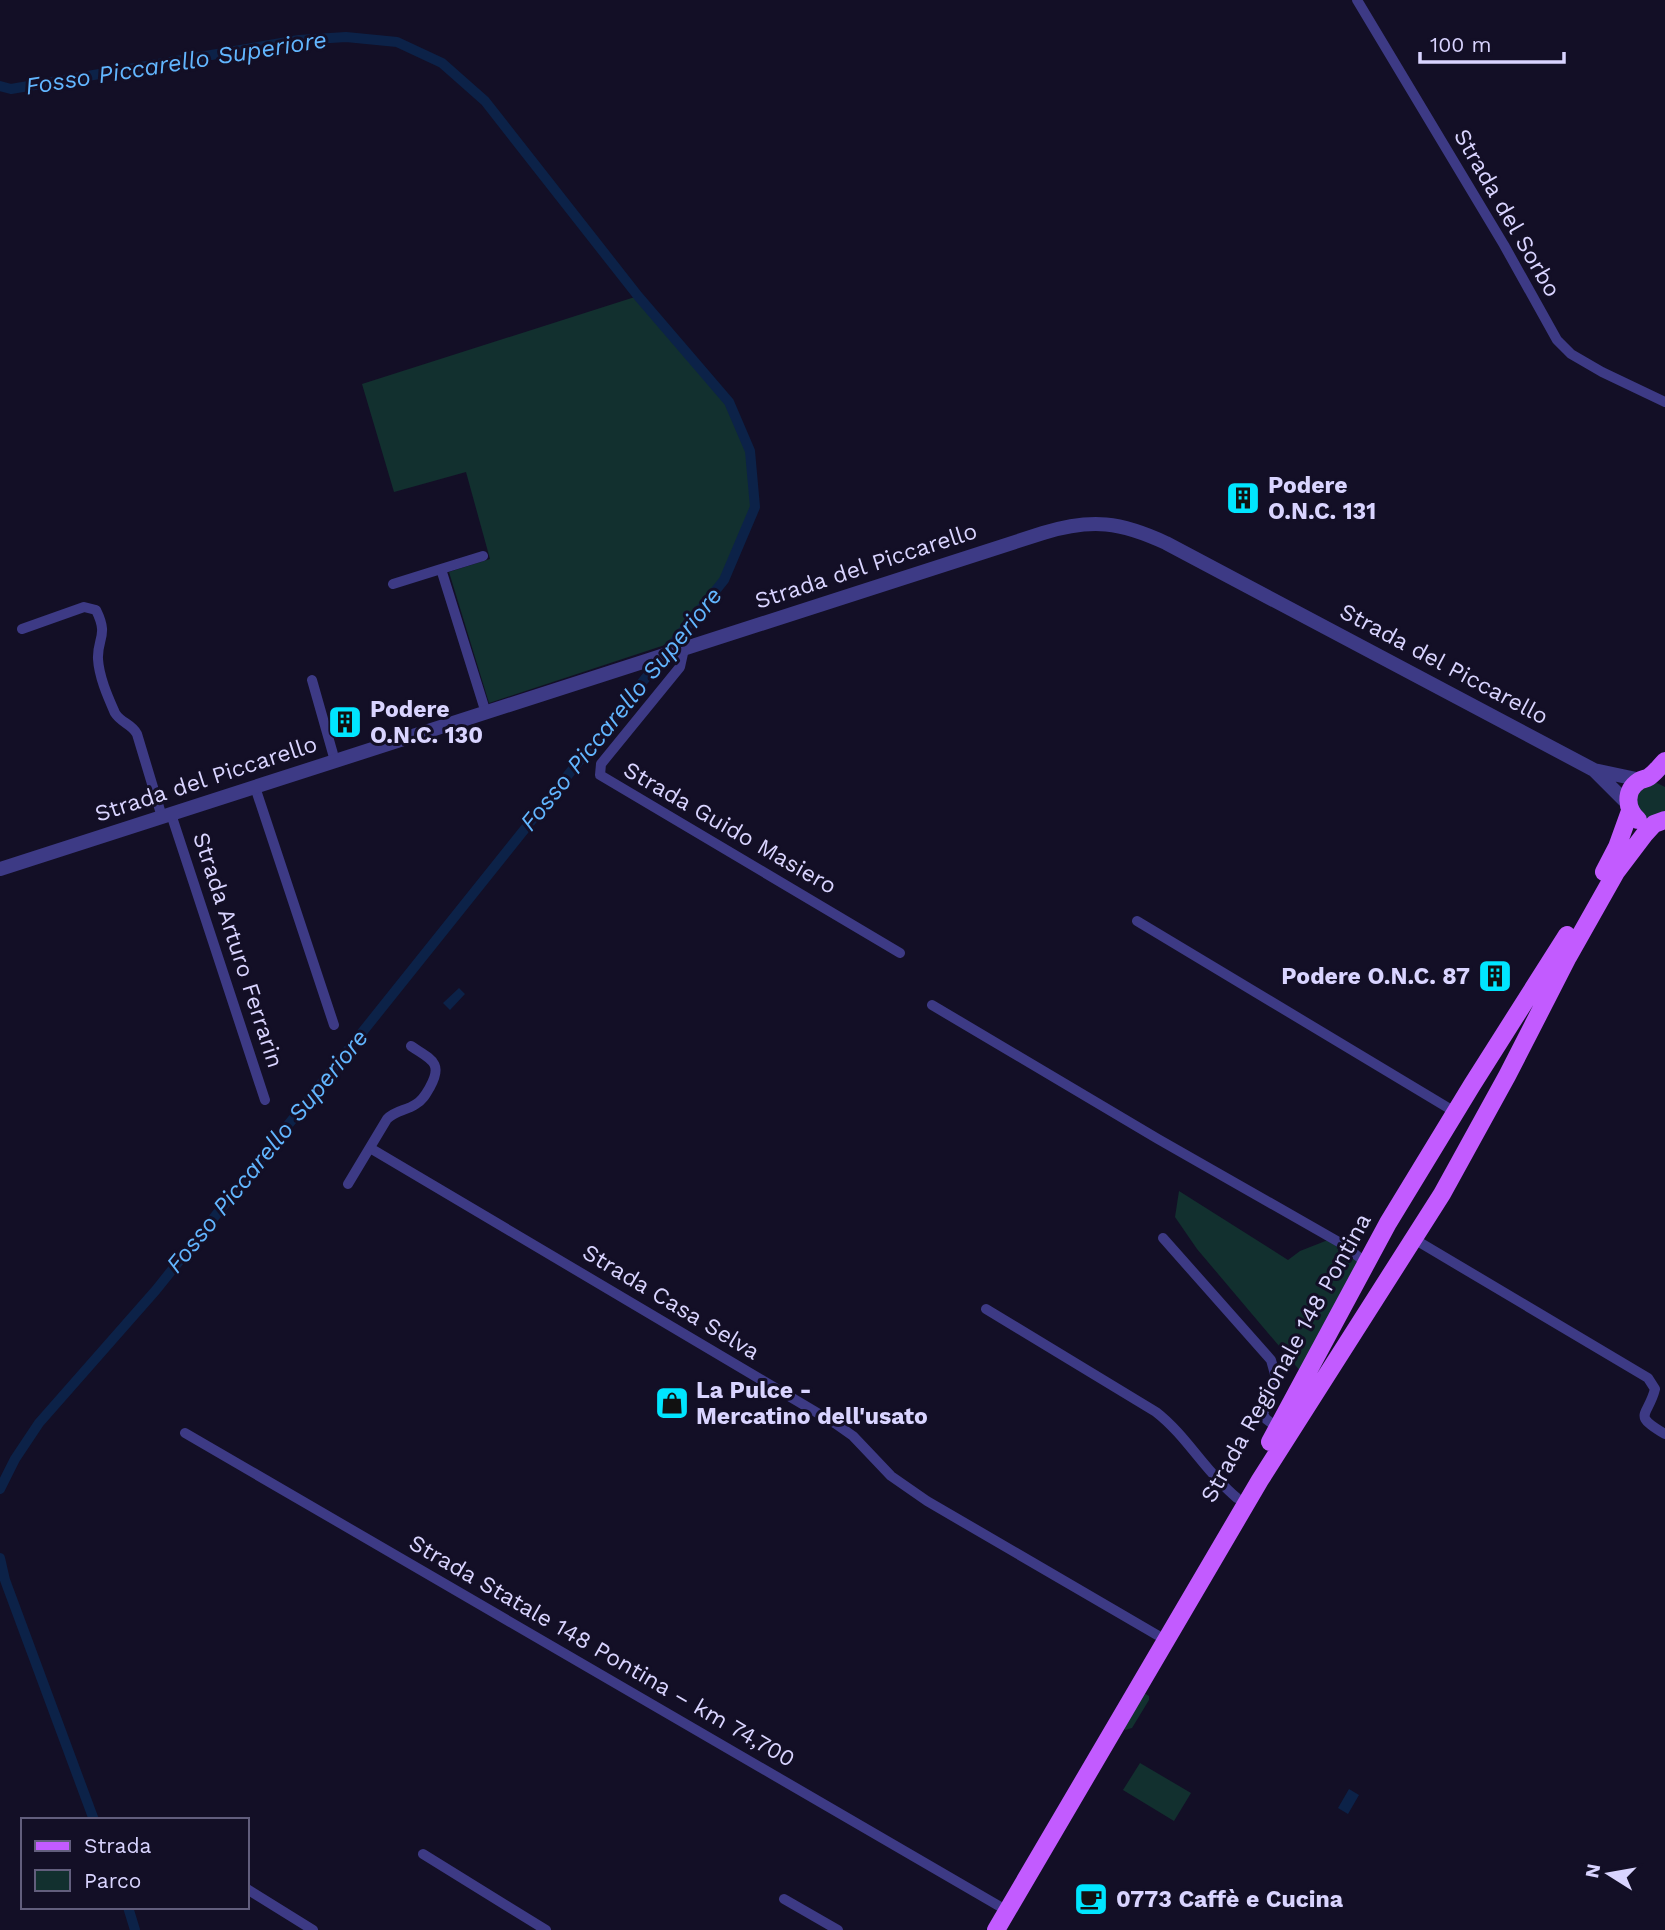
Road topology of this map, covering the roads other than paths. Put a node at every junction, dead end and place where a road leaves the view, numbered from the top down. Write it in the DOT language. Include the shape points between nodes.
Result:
graph roads {
  1 [pos="1357,0"];
  2 [pos="1665,401"];
  3 [pos="483,556"];
  4 [pos="441,569"];
  5 [pos="393,584"];
  6 [pos="22,629"];
  7 [pos="684,649"];
  8 [pos="312,680"];
  9 [pos="486,713"];
  10 [pos="335,761"];
  11 [pos="1665,761"];
  12 [pos="1594,770"];
  13 [pos="1652,780"];
  14 [pos="255,787"];
  15 [pos="1629,807"];
  16 [pos="167,816"];
  17 [pos="1661,823"];
  18 [pos="0,869"];
  19 [pos="1137,921"];
  20 [pos="900,953"];
  21 [pos="932,1005"];
  22 [pos="334,1025"];
  23 [pos="411,1046"];
  24 [pos="265,1100"];
  25 [pos="1455,1112"];
  26 [pos="370,1147"];
  27 [pos="348,1184"];
  28 [pos="1163,1238"];
  29 [pos="1414,1239"];
  30 [pos="1366,1263"];
  31 [pos="986,1309"];
  32 [pos="1278,1428"];
  33 [pos="185,1433"];
  34 [pos="1665,1434"];
  35 [pos="1237,1498"];
  36 [pos="1157,1635"];
  37 [pos="423,1854"];
  38 [pos="248,1890"];
  39 [pos="784,1899"];
  40 [pos="999,1906"];
  41 [pos="313,1930"];
  42 [pos="545,1930"];
  43 [pos="838,1930"];
  44 [pos="985,1930"];
  45 [pos="996,1930"];
  1 -- 2 [label="street, Strada del Sorbo" via="1557,340 1602,372"];
  3 -- 4 [label="street"];
  4 -- 5 [label="street"];
  4 -- 9 [label="street"];
  6 -- 16 [label="street, Strada Arturo Ferrarin" via="84,607 96,610 103,633 99,667 116,716 137,734"];
  7 -- 9 [label="street, Strada del Piccarello"];
  7 -- 12 [label="street, Strada del Piccarello" via="1043,533 1106,523 1134,529 1174,547"];
  7 -- 20 [label="street, Strada Guido Masiero" via="680,667 601,764 600,775"];
  8 -- 10 [label="street"];
  9 -- 10 [label="street, Strada del Piccarello"];
  10 -- 14 [label="street, Strada del Piccarello"];
  11 -- 13 [label="main road, Strada Regionale 148 Pontina"];
  12 -- 13 [label="street, Strada del Piccarello"];
  12 -- 15 [label="street, Strada del Piccarello"];
  13 -- 15 [label="main road, Strada Regionale 148 Pontina" via="1631,790"];
  14 -- 16 [label="street, Strada del Piccarello"];
  14 -- 22 [label="street"];
  15 -- 17 [label="main road, Strada Regionale 148 Pontina" via="1640,822"];
  15 -- 25 [label="main road, Strada Regionale 148 Pontina" via="1619,843 1603,875"];
  16 -- 18 [label="street, Strada del Piccarello"];
  16 -- 24 [label="street, Strada Arturo Ferrarin"];
  17 -- 29 [label="main road, Strada Regionale 148 Pontina" via="1616,872"];
  19 -- 25 [label="street"];
  21 -- 30 [label="street" via="1344,1245"];
  23 -- 26 [label="street" via="434,1063 435,1078 417,1104 389,1116"];
  25 -- 30 [label="main road, Strada Regionale 148 Pontina"];
  26 -- 27 [label="street"];
  26 -- 36 [label="street, Strada Casa Selva" via="836,1424 891,1476 927,1502"];
  28 -- 32 [label="street" via="1271,1360 1276,1378 1263,1414"];
  29 -- 34 [label="street" via="1648,1378 1655,1389 1644,1417"];
  29 -- 45 [label="main road, Strada Regionale 148 Pontina" via="1260,1480"];
  30 -- 32 [label="main road, Strada Regionale 148 Pontina"];
  31 -- 35 [label="street" via="1156,1412"];
  32 -- 35 [label="main road, Strada Regionale 148 Pontina"];
  33 -- 40 [label="street, Strada Statale 148 Pontina – km 74,700"];
  35 -- 36 [label="main road, Strada Regionale 148 Pontina"];
  36 -- 40 [label="main road, Strada Regionale 148 Pontina"];
  37 -- 42 [label="street"];
  38 -- 41 [label="street"];
  39 -- 43 [label="street"];
  40 -- 44 [label="main road, Strada Regionale 148 Pontina"];
}
